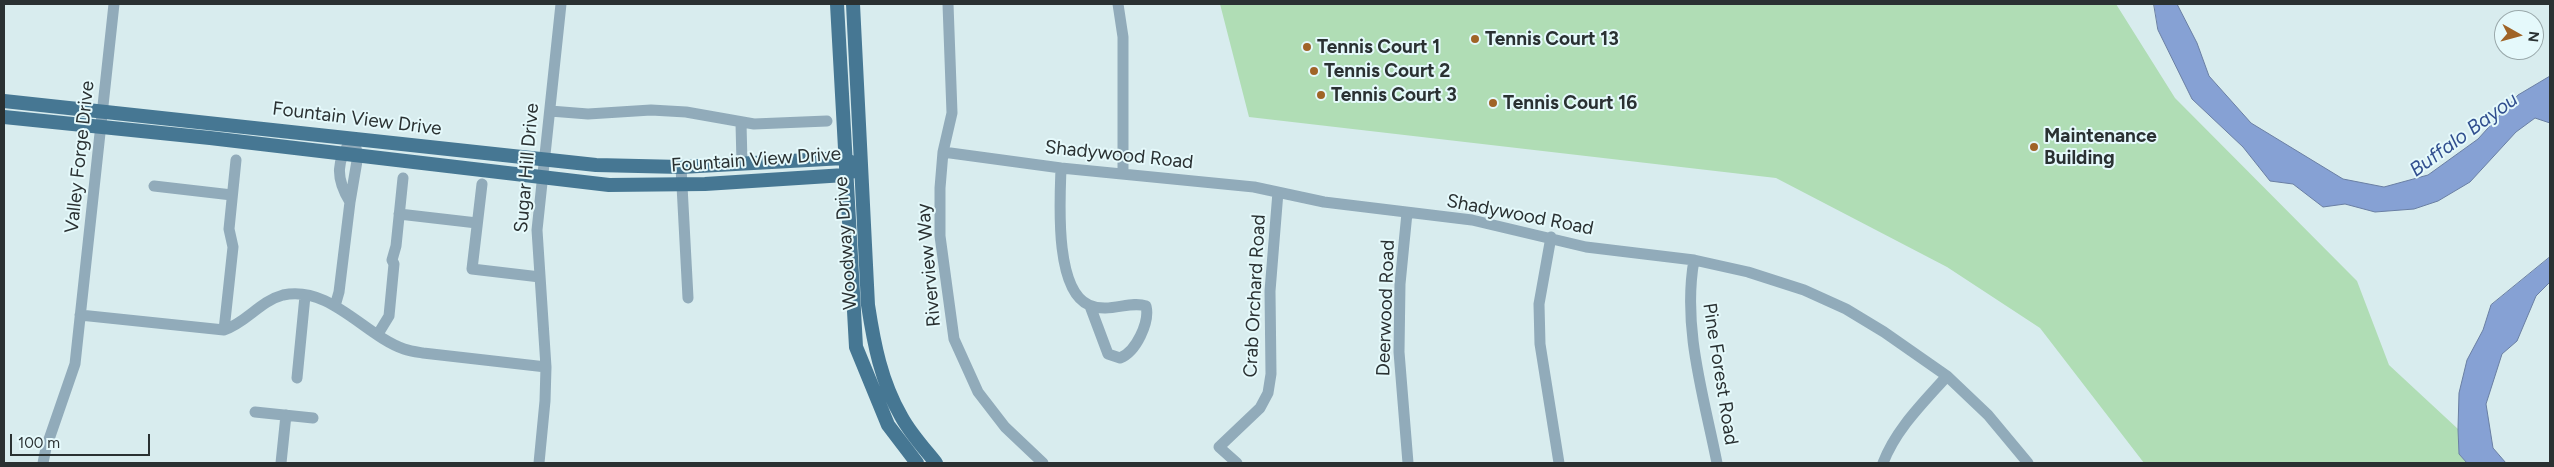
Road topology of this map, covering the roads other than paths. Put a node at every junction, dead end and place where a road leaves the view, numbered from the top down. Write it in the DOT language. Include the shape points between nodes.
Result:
graph roads {
  1 [pos="114,4"];
  2 [pos="561,4"];
  3 [pos="837,4"];
  4 [pos="853,4"];
  5 [pos="948,4"];
  6 [pos="1118,4"];
  7 [pos="4,100"];
  8 [pos="550,111"];
  9 [pos="101,112"];
  10 [pos="4,117"];
  11 [pos="827,121"];
  12 [pos="741,123"];
  13 [pos="100,127"];
  14 [pos="353,138"];
  15 [pos="943,152"];
  16 [pos="341,154"];
  17 [pos="358,155"];
  18 [pos="844,158"];
  19 [pos="544,159"];
  20 [pos="236,160"];
  21 [pos="742,163"];
  22 [pos="681,167"];
  23 [pos="860,168"];
  24 [pos="1061,168"];
  25 [pos="1123,172"];
  26 [pos="845,175"];
  27 [pos="403,178"];
  28 [pos="543,178"];
  29 [pos="482,184"];
  30 [pos="681,185"];
  31 [pos="154,186"];
  32 [pos="1278,192"];
  33 [pos="232,195"];
  34 [pos="350,202"];
  35 [pos="1407,213"];
  36 [pos="399,214"];
  37 [pos="478,223"];
  38 [pos="1551,237"];
  39 [pos="1694,260"];
  40 [pos="540,277"];
  41 [pos="305,296"];
  42 [pos="688,298"];
  43 [pos="852,305"];
  44 [pos="868,305"];
  45 [pos="335,306"];
  46 [pos="1090,306"];
  47 [pos="80,314"];
  48 [pos="224,330"];
  49 [pos="378,334"];
  50 [pos="546,366"];
  51 [pos="1947,376"];
  52 [pos="296,378"];
  53 [pos="255,412"];
  54 [pos="286,415"];
  55 [pos="313,418"];
  56 [pos="44,463"];
  57 [pos="280,463"];
  58 [pos="539,463"];
  59 [pos="917,463"];
  60 [pos="936,463"];
  61 [pos="1043,463"];
  62 [pos="1237,463"];
  63 [pos="1408,463"];
  64 [pos="1559,463"];
  65 [pos="1717,463"];
  66 [pos="1883,463"];
  67 [pos="2028,463"];
  1 -- 9 [label="street, Valley Forge Drive"];
  2 -- 8 [label="street, Sugar Hill Drive"];
  3 -- 18 [label="main road, Woodway Drive"];
  4 -- 23 [label="main road, Woodway Drive"];
  5 -- 15 [label="street, Riverview Way" via="952,113"];
  6 -- 25 [label="street" via="1123,37"];
  7 -- 9 [label="main road, Fountain View Drive"];
  8 -- 12 [label="street" via="594,114 642,110 686,112"];
  8 -- 19 [label="street, Sugar Hill Drive"];
  9 -- 13 [label="street, Valley Forge Drive"];
  9 -- 14 [label="main road, Fountain View Drive"];
  10 -- 13 [label="main road, Fountain View Drive"];
  11 -- 12 [label="street" via="767,125"];
  12 -- 21 [label="street"];
  13 -- 16 [label="main road, Fountain View Drive"];
  13 -- 47 [label="street, Valley Forge Drive"];
  14 -- 16 [label="street"];
  14 -- 17 [label="street"];
  14 -- 19 [label="main road, Fountain View Drive"];
  15 -- 24 [label="street, Shadywood Road"];
  15 -- 61 [label="street, Riverview Way" via="940,236 954,338 978,392 1005,427"];
  16 -- 17 [label="main road, Fountain View Drive"];
  16 -- 34 [label="street" via="340,186"];
  17 -- 28 [label="main road, Fountain View Drive"];
  17 -- 34 [label="street"];
  18 -- 21 [label="main road, Fountain View Drive"];
  18 -- 23 [label="main road, Fountain View Drive"];
  18 -- 26 [label="main road, Woodway Drive"];
  19 -- 22 [label="main road, Fountain View Drive" via="596,165"];
  19 -- 28 [label="street, Sugar Hill Drive"];
  20 -- 33 [label="street"];
  21 -- 22 [label="main road, Fountain View Drive"];
  22 -- 30 [label="street"];
  23 -- 26 [label="main road, Fountain View Drive"];
  23 -- 44 [label="main road, Woodway Drive"];
  24 -- 25 [label="street, Shadywood Road"];
  24 -- 46 [label="street" via="1060,217 1065,261 1076,292"];
  25 -- 32 [label="street, Shadywood Road"];
  26 -- 30 [label="main road, Fountain View Drive"];
  26 -- 43 [label="main road, Woodway Drive"];
  27 -- 36 [label="street"];
  28 -- 30 [label="main road, Fountain View Drive" via="609,185"];
  28 -- 40 [label="street, Sugar Hill Drive" via="536,230"];
  29 -- 37 [label="street"];
  30 -- 42 [label="street"];
  31 -- 33 [label="street"];
  32 -- 35 [label="street, Shadywood Road"];
  32 -- 62 [label="street, Crab Orchard Road" via="1270,291 1268,393 1260,408 1219,447"];
  33 -- 48 [label="street" via="229,229 233,247"];
  34 -- 45 [label="street"];
  35 -- 38 [label="street, Shadywood Road" via="1472,220"];
  35 -- 63 [label="street, Deerwood Road" via="1398,352"];
  36 -- 37 [label="street"];
  36 -- 49 [label="street" via="389,316"];
  37 -- 40 [label="street" via="472,269"];
  38 -- 39 [label="street, Shadywood Road" via="1586,247"];
  38 -- 64 [label="street" via="1539,304 1540,334"];
  39 -- 51 [label="street, Shadywood Road" via="1748,272 1804,290 1846,309"];
  39 -- 65 [label="street, Pine Forest Road" via="1689,287 1690,325"];
  40 -- 50 [label="street, Sugar Hill Drive"];
  41 -- 45 [label="street" via="319,298"];
  41 -- 48 [label="street" via="283,295 269,301 235,327"];
  41 -- 52 [label="street"];
  43 -- 44 [label="main road"];
  43 -- 59 [label="main road, Woodway Drive" via="856,347 868,380 888,425"];
  44 -- 60 [label="main road, Woodway Drive" via="882,374 901,417"];
  45 -- 49 [label="street"];
  46 -- 46 [label="street" via="1108,354 1120,358 1131,352 1148,313 1146,306 1140,303 1115,309"];
  47 -- 48 [label="street"];
  47 -- 56 [label="street, Valley Forge Drive" via="73,371 46,448"];
  49 -- 50 [label="street" via="403,349 423,353"];
  50 -- 58 [label="street, Sugar Hill Drive"];
  51 -- 66 [label="street" via="1910,418 1889,448"];
  51 -- 67 [label="street, Shadywood Road" via="1988,415"];
  53 -- 54 [label="street"];
  54 -- 55 [label="street"];
  54 -- 57 [label="street"];
}
